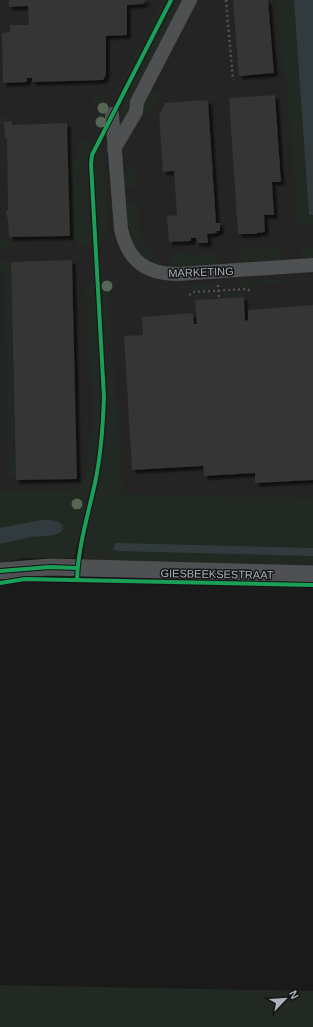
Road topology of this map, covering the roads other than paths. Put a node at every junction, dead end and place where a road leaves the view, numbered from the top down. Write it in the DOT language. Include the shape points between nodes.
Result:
graph roads {
  1 [pos="190,0"];
  2 [pos="112,114"];
  3 [pos="114,149"];
  4 [pos="313,265"];
  5 [pos="0,571"];
  6 [pos="313,574"];
  1 -- 3 [label="street" via="137,102 136,112"];
  2 -- 3 [label="street, MARKETING"];
  3 -- 4 [label="street, MARKETING" via="123,241 135,260 144,267 155,272 178,274"];
  5 -- 6 [label="street, GIESBEEKSESTRAAT" via="50,567"];
}
